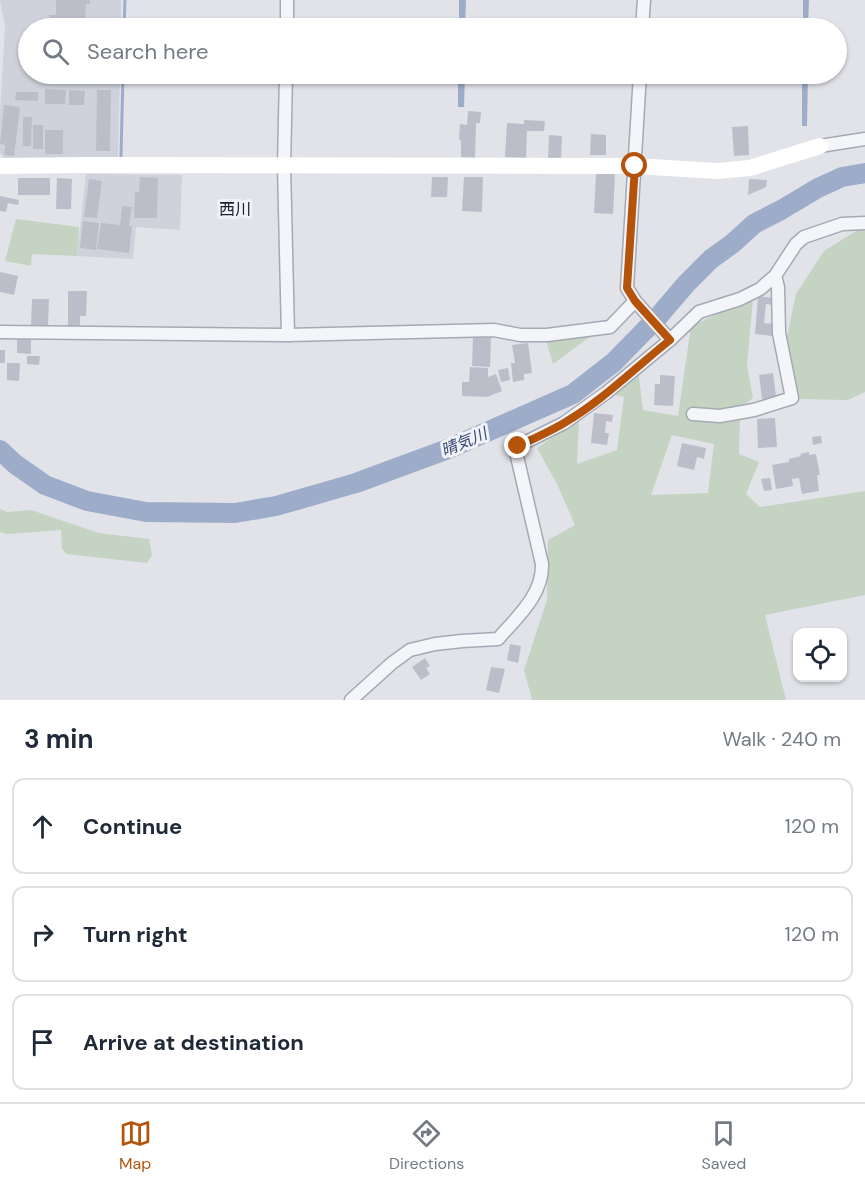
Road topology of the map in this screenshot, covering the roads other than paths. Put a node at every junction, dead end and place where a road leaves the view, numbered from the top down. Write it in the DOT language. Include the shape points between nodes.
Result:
graph roads {
  1 [pos="287,0"];
  2 [pos="644,0"];
  3 [pos="287,18"];
  4 [pos="643,18"];
  5 [pos="286,84"];
  6 [pos="639,84"];
  7 [pos="865,139"];
  8 [pos="820,146"];
  9 [pos="0,166"];
  10 [pos="284,166"];
  11 [pos="635,166"];
  12 [pos="865,223"];
  13 [pos="775,276"];
  14 [pos="635,301"];
  15 [pos="0,332"];
  16 [pos="288,335"];
  17 [pos="670,340"];
  18 [pos="693,414"];
  19 [pos="351,700"];
  1 -- 3 [label="street"];
  2 -- 4 [label="street"];
  5 -- 10 [label="street"];
  6 -- 11 [label="street"];
  7 -- 8 [label="street"];
  8 -- 11 [label="street" via="750,168 717,171"];
  9 -- 10 [label="street"];
  10 -- 11 [label="street"];
  10 -- 16 [label="street"];
  11 -- 14 [label="street" via="627,288"];
  12 -- 13 [label="street" via="842,224 804,237"];
  13 -- 17 [label="street" via="740,299 699,312"];
  13 -- 18 [label="street" via="779,333 792,398 720,416"];
  14 -- 16 [label="street" via="610,327 547,335 494,330"];
  14 -- 17 [label="street"];
  15 -- 16 [label="street"];
  17 -- 19 [label="street" via="586,409 518,446 516,452 543,575 530,602 498,639 410,650"];
}
